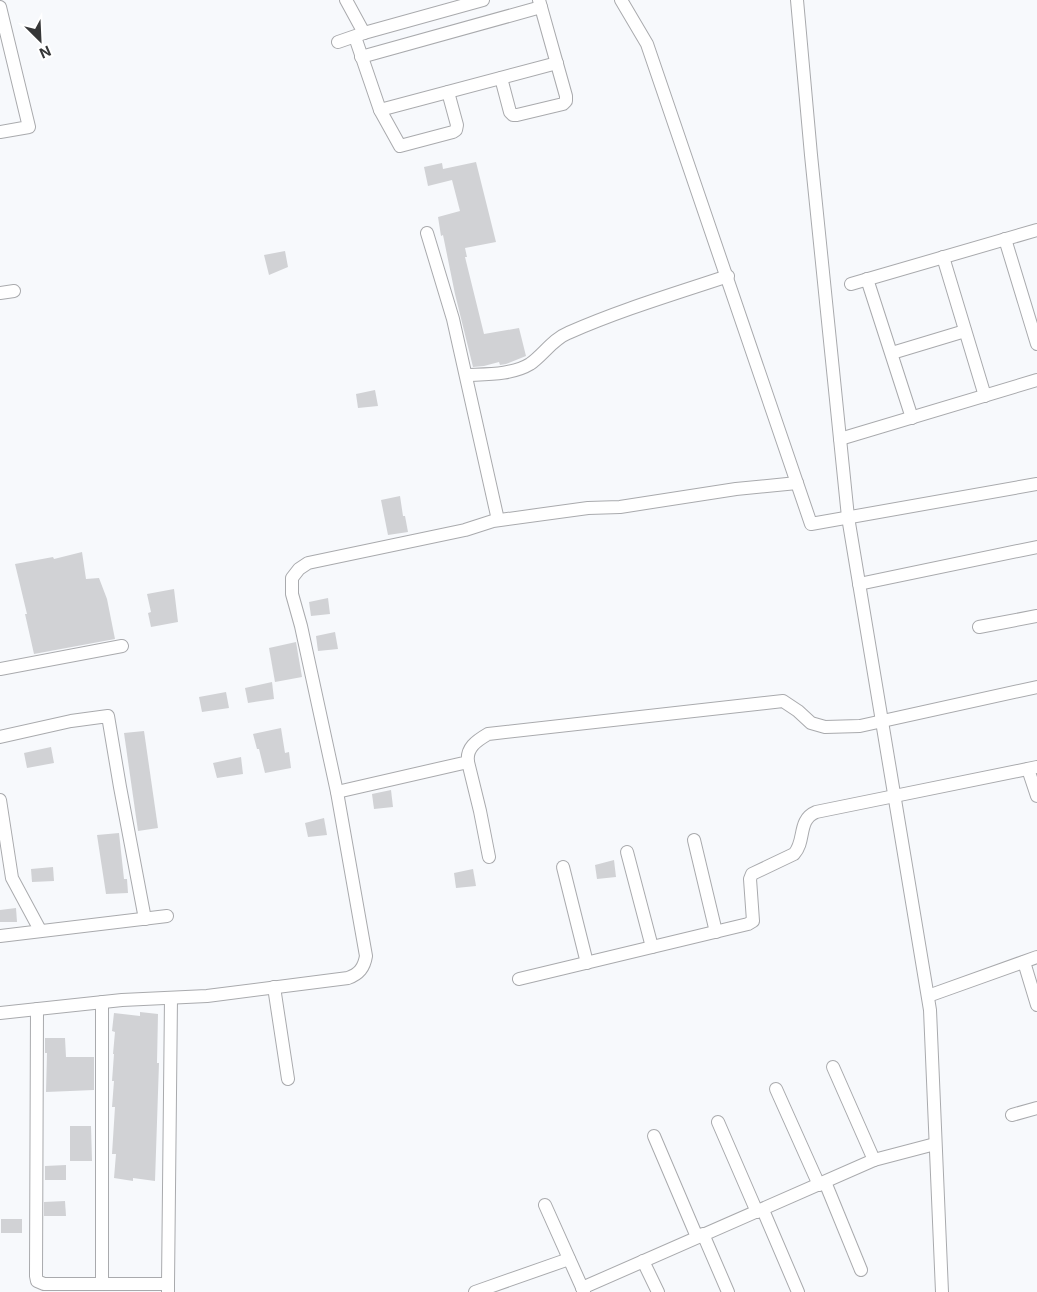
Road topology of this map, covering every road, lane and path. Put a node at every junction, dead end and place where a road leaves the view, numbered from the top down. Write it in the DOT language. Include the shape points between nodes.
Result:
graph roads {
  1 [pos="346,0"];
  2 [pos="621,0"];
  3 [pos="797,0"];
  4 [pos="479,1"];
  5 [pos="459,3"];
  6 [pos="540,3"];
  7 [pos="0,7"];
  8 [pos="413,20"];
  9 [pos="482,22"];
  10 [pos="359,35"];
  11 [pos="419,40"];
  12 [pos="338,42"];
  13 [pos="362,57"];
  14 [pos="558,63"];
  15 [pos="501,78"];
  16 [pos="448,92"];
  17 [pos="380,110"];
  18 [pos="0,132"];
  19 [pos="1037,230"];
  20 [pos="427,233"];
  21 [pos="1005,239"];
  22 [pos="943,257"];
  23 [pos="728,276"];
  24 [pos="867,279"];
  25 [pos="851,284"];
  26 [pos="14,291"];
  27 [pos="0,293"];
  28 [pos="1032,310"];
  29 [pos="965,331"];
  30 [pos="1037,344"];
  31 [pos="892,353"];
  32 [pos="466,375"];
  33 [pos="1037,380"];
  34 [pos="985,396"];
  35 [pos="912,418"];
  36 [pos="840,439"];
  37 [pos="798,484"];
  38 [pos="1037,484"];
  39 [pos="848,517"];
  40 [pos="498,520"];
  41 [pos="1037,547"];
  42 [pos="859,584"];
  43 [pos="1037,616"];
  44 [pos="979,627"];
  45 [pos="122,646"];
  46 [pos="0,669"];
  47 [pos="1037,687"];
  48 [pos="882,722"];
  49 [pos="0,737"];
  50 [pos="468,762"];
  51 [pos="1033,768"];
  52 [pos="337,792"];
  53 [pos="894,796"];
  54 [pos="1037,796"];
  55 [pos="0,800"];
  56 [pos="694,840"];
  57 [pos="627,852"];
  58 [pos="489,857"];
  59 [pos="563,867"];
  60 [pos="167,916"];
  61 [pos="146,919"];
  62 [pos="40,930"];
  63 [pos="716,932"];
  64 [pos="0,936"];
  65 [pos="652,947"];
  66 [pos="1037,957"];
  67 [pos="1024,962"];
  68 [pos="588,963"];
  69 [pos="519,979"];
  70 [pos="274,987"];
  71 [pos="928,996"];
  72 [pos="171,998"];
  73 [pos="102,1002"];
  74 [pos="1037,1005"];
  75 [pos="36,1009"];
  76 [pos="0,1013"];
  77 [pos="833,1067"];
  78 [pos="288,1079"];
  79 [pos="776,1089"];
  80 [pos="1037,1108"];
  81 [pos="1012,1115"];
  82 [pos="718,1122"];
  83 [pos="654,1136"];
  84 [pos="935,1144"];
  85 [pos="874,1160"];
  86 [pos="822,1184"];
  87 [pos="545,1205"];
  88 [pos="760,1211"];
  89 [pos="700,1236"];
  90 [pos="569,1259"];
  91 [pos="643,1261"];
  92 [pos="861,1270"];
  93 [pos="102,1284"];
  94 [pos="168,1288"];
  95 [pos="583,1290"];
  96 [pos="475,1292"];
  97 [pos="658,1292"];
  98 [pos="728,1292"];
  99 [pos="798,1292"];
  100 [pos="942,1292"];
  1 -- 10 [label="street"];
  2 -- 23 [label="street" via="647,44"];
  3 -- 36 [label="street"];
  4 -- 5 [label="street"];
  4 -- 9 [label="street"];
  5 -- 8 [label="street"];
  6 -- 9 [label="street"];
  6 -- 14 [label="street"];
  7 -- 18 [label="street" via="29,127"];
  8 -- 10 [label="street"];
  8 -- 11 [label="street"];
  9 -- 11 [label="street"];
  10 -- 12 [label="street"];
  10 -- 13 [label="street"];
  11 -- 13 [label="street"];
  13 -- 17 [label="street"];
  14 -- 15 [label="street"];
  14 -- 15 [label="street" via="566,96 563,104 512,115"];
  15 -- 16 [label="street"];
  16 -- 17 [label="street"];
  16 -- 17 [label="street" via="456,130 404,146 398,144"];
  19 -- 21 [label="street"];
  20 -- 32 [label="street" via="453,318"];
  21 -- 22 [label="street"];
  21 -- 28 [label="street"];
  22 -- 24 [label="street"];
  22 -- 29 [label="street"];
  23 -- 32 [label="street" via="566,334 530,364 498,374"];
  23 -- 37 [label="street"];
  24 -- 25 [label="street"];
  24 -- 31 [label="street"];
  26 -- 27 [label="street"];
  28 -- 30 [label="street"];
  29 -- 31 [label="street"];
  29 -- 34 [label="street"];
  31 -- 35 [label="street"];
  32 -- 40 [label="street"];
  33 -- 34 [label="street"];
  34 -- 35 [label="street"];
  35 -- 36 [label="street"];
  36 -- 39 [label="street"];
  37 -- 39 [label="street" via="811,524"];
  37 -- 40 [label="street"];
  38 -- 39 [label="street"];
  39 -- 42 [label="street"];
  40 -- 52 [label="street" via="308,564 292,578 292,594"];
  41 -- 42 [label="street"];
  42 -- 48 [label="street"];
  43 -- 44 [label="street"];
  45 -- 46 [label="street"];
  47 -- 48 [label="street"];
  48 -- 50 [label="street" via="825,727 812,723 783,701 488,734 470,748"];
  48 -- 53 [label="street"];
  49 -- 61 [label="street" via="108,716"];
  50 -- 52 [label="street"];
  50 -- 58 [label="street"];
  51 -- 53 [label="street"];
  51 -- 54 [label="street"];
  52 -- 70 [label="street" via="365,963 356,975 348,978"];
  53 -- 63 [label="street" via="809,815 798,850 752,874 753,920"];
  53 -- 71 [label="street"];
  55 -- 62 [label="street" via="12,878"];
  56 -- 63 [label="street"];
  57 -- 65 [label="street"];
  59 -- 68 [label="street"];
  60 -- 61 [label="street"];
  61 -- 62 [label="street"];
  62 -- 64 [label="street"];
  63 -- 65 [label="street"];
  65 -- 68 [label="street"];
  66 -- 67 [label="street"];
  67 -- 71 [label="street"];
  67 -- 74 [label="street"];
  68 -- 69 [label="street"];
  70 -- 72 [label="street"];
  70 -- 78 [label="street"];
  71 -- 84 [label="street"];
  72 -- 73 [label="street"];
  72 -- 94 [label="street"];
  73 -- 75 [label="street"];
  73 -- 93 [label="street"];
  75 -- 76 [label="street"];
  75 -- 93 [label="street" via="37,1281 44,1284"];
  77 -- 85 [label="street"];
  79 -- 86 [label="street"];
  80 -- 81 [label="street"];
  82 -- 88 [label="street"];
  83 -- 89 [label="street"];
  84 -- 85 [label="street"];
  84 -- 100 [label="street"];
  85 -- 86 [label="street"];
  86 -- 88 [label="street"];
  86 -- 92 [label="street"];
  87 -- 90 [label="street"];
  88 -- 89 [label="street"];
  88 -- 99 [label="street"];
  89 -- 91 [label="street"];
  89 -- 98 [label="street"];
  90 -- 95 [label="street"];
  90 -- 96 [label="street"];
  91 -- 95 [label="street"];
  91 -- 97 [label="street"];
  93 -- 94 [label="street"];
}
